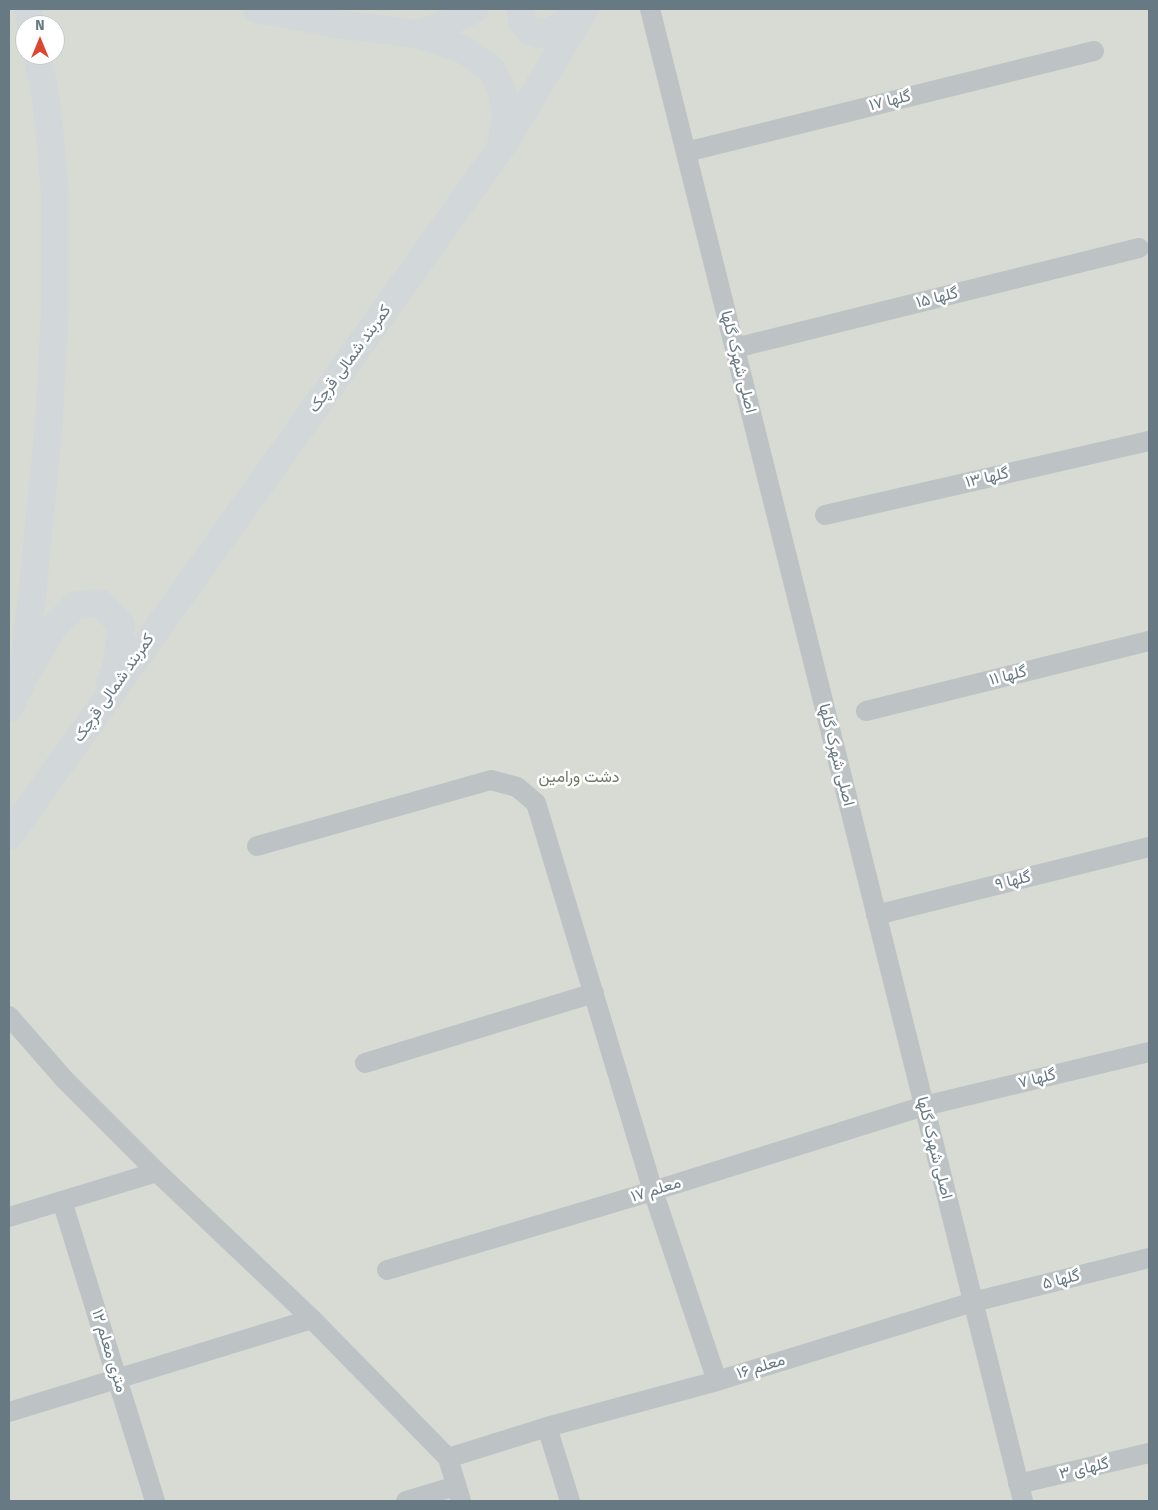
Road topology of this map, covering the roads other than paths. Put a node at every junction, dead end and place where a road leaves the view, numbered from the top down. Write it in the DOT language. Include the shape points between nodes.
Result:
graph roads {
  1 [pos="257,9"];
  2 [pos="475,9"];
  3 [pos="521,9"];
  4 [pos="583,9"];
  5 [pos="650,9"];
  6 [pos="416,34"];
  7 [pos="1094,51"];
  8 [pos="39,65"];
  9 [pos="500,149"];
  10 [pos="686,152"];
  11 [pos="1139,248"];
  12 [pos="735,348"];
  13 [pos="1149,441"];
  14 [pos="824,515"];
  15 [pos="1149,641"];
  16 [pos="22,681"];
  17 [pos="101,705"];
  18 [pos="9,708"];
  19 [pos="866,711"];
  20 [pos="9,836"];
  21 [pos="257,846"];
  22 [pos="1149,847"];
  23 [pos="876,915"];
  24 [pos="594,993"];
  25 [pos="9,1016"];
  26 [pos="1149,1052"];
  27 [pos="365,1063"];
  28 [pos="924,1106"];
  29 [pos="157,1172"];
  30 [pos="654,1191"];
  31 [pos="62,1200"];
  32 [pos="9,1217"];
  33 [pos="1149,1258"];
  34 [pos="387,1270"];
  35 [pos="973,1302"];
  36 [pos="312,1319"];
  37 [pos="117,1378"];
  38 [pos="717,1381"];
  39 [pos="9,1412"];
  40 [pos="547,1427"];
  41 [pos="1149,1453"];
  42 [pos="448,1458"];
  43 [pos="1020,1493"];
  44 [pos="459,1494"];
  45 [pos="155,1501"];
  46 [pos="406,1501"];
  47 [pos="570,1501"];
  1 -- 6 [label="main road, کمربند شمالی قرچک"];
  2 -- 6 [label="main road"];
  3 -- 4 [label="main road" via="523,24 527,28 532,32 548,33"];
  4 -- 9 [label="main road"];
  5 -- 10 [label="street, اصلی شهرک گلها"];
  6 -- 9 [label="main road, کمربند شمالی قرچک" via="462,49 491,69 502,89 506,118"];
  7 -- 10 [label="street, گلها ۱۷"];
  8 -- 16 [label="main road" via="46,98 55,191 55,312 46,452"];
  9 -- 17 [label="main road, کمربند شمالی قرچک"];
  10 -- 12 [label="street, اصلی شهرک گلها"];
  11 -- 12 [label="street, گلها ۱۵"];
  12 -- 23 [label="street, اصلی شهرک گلها"];
  13 -- 14 [label="street, گلها ۱۳"];
  15 -- 19 [label="street, گلها ۱۱"];
  16 -- 17 [label="main road" via="52,629 76,605 100,603 121,624 118,661"];
  16 -- 18 [label="main road"];
  17 -- 20 [label="main road, کمربند شمالی قرچک"];
  21 -- 24 [label="street" via="491,780 517,787 536,803"];
  22 -- 23 [label="street, گلها ۹"];
  23 -- 28 [label="street, اصلی شهرک گلها"];
  24 -- 27 [label="street"];
  24 -- 30 [label="street"];
  25 -- 29 [label="street" via="65,1080"];
  26 -- 28 [label="street, گلها ۷"];
  28 -- 30 [label="street, معلم ۱۷"];
  28 -- 35 [label="street, اصلی شهرک گلها"];
  29 -- 31 [label="street"];
  29 -- 36 [label="street"];
  30 -- 34 [label="street, معلم ۱۷"];
  30 -- 38 [label="street"];
  31 -- 32 [label="street"];
  31 -- 37 [label="street, ۱۲ متری معلم"];
  33 -- 35 [label="street, گلها ۵"];
  35 -- 38 [label="street, معلم ۱۶"];
  35 -- 43 [label="street, اصلی شهرک گلها"];
  36 -- 37 [label="street"];
  36 -- 42 [label="street"];
  37 -- 39 [label="street"];
  37 -- 45 [label="street, ۱۲ متری معلم"];
  38 -- 40 [label="street, معلم ۱۶"];
  40 -- 42 [label="street, معلم ۱۶"];
  40 -- 47 [label="street"];
  41 -- 43 [label="street, گلهای ۳"];
  42 -- 44 [label="street"];
  44 -- 46 [label="street"];
}
